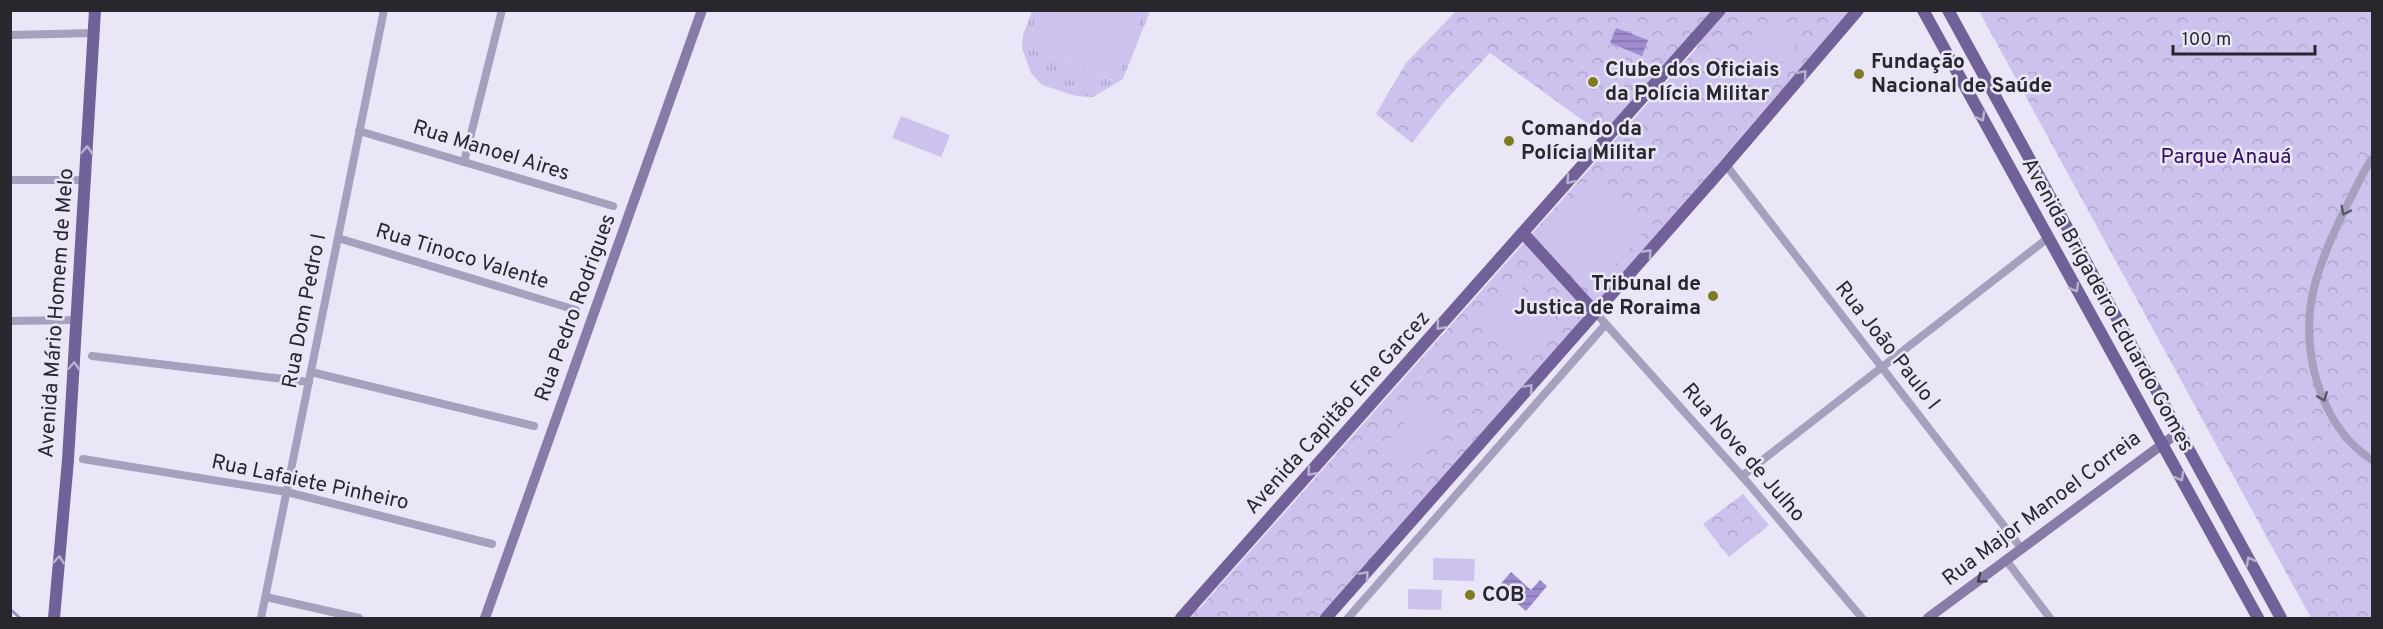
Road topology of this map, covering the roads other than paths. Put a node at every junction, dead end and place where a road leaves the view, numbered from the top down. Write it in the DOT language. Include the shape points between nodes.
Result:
graph roads {
  1 [pos="95,10"];
  2 [pos="384,10"];
  3 [pos="502,10"];
  4 [pos="702,10"];
  5 [pos="1858,10"];
  6 [pos="1923,10"];
  7 [pos="1948,10"];
  8 [pos="1715,12"];
  9 [pos="94,33"];
  10 [pos="10,35"];
  11 [pos="359,131"];
  12 [pos="2373,159"];
  13 [pos="464,162"];
  14 [pos="1726,165"];
  15 [pos="10,180"];
  16 [pos="85,180"];
  17 [pos="613,206"];
  18 [pos="1523,233"];
  19 [pos="338,238"];
  20 [pos="2048,238"];
  21 [pos="576,310"];
  22 [pos="1595,312"];
  23 [pos="75,320"];
  24 [pos="10,321"];
  25 [pos="1605,325"];
  26 [pos="92,356"];
  27 [pos="1881,368"];
  28 [pos="311,372"];
  29 [pos="309,382"];
  30 [pos="534,426"];
  31 [pos="2180,432"];
  32 [pos="2162,444"];
  33 [pos="83,459"];
  34 [pos="2373,460"];
  35 [pos="1742,476"];
  36 [pos="287,492"];
  37 [pos="492,544"];
  38 [pos="2021,548"];
  39 [pos="2006,560"];
  40 [pos="266,597"];
  41 [pos="54,618"];
  42 [pos="261,618"];
  43 [pos="359,618"];
  44 [pos="485,618"];
  45 [pos="1181,618"];
  46 [pos="1326,618"];
  47 [pos="1348,618"];
  48 [pos="1863,618"];
  49 [pos="1928,618"];
  50 [pos="2050,618"];
  51 [pos="2258,618"];
  52 [pos="2281,618"];
  1 -- 9 [label="main road, Avenida Mário Homem de Melo"];
  2 -- 11 [label="street, Rua Dom Pedro I"];
  3 -- 13 [label="street"];
  4 -- 44 [label="main road, Rua Pedro Rodrigues"];
  14 -- 5 [label="main road, one-way"];
  6 -- 20 [label="main road, Avenida Brigadeiro Eduardo Gomes, one-way"];
  7 -- 31 [label="main road, Avenida Brigadeiro Eduardo Gomes"];
  8 -- 18 [label="main road, Avenida Capitão Ene Garcez, one-way"];
  9 -- 10 [label="street"];
  16 -- 9 [label="main road, Avenida Mário Homem de Melo, one-way"];
  11 -- 13 [label="street, Rua Manoel Aires"];
  11 -- 19 [label="street, Rua Dom Pedro I"];
  12 -- 34 [label="street, one-way" via="2342,215 2310,307 2312,360 2324,401 2348,438"];
  13 -- 17 [label="street, Rua Manoel Aires"];
  22 -- 14 [label="main road, one-way"];
  14 -- 27 [label="street, Rua João Paulo I"];
  15 -- 16 [label="street"];
  16 -- 23 [label="main road, Avenida Mário Homem de Melo"];
  18 -- 22 [label="main road"];
  18 -- 45 [label="main road, Avenida Capitão Ene Garcez, one-way"];
  19 -- 21 [label="street, Rua Tinoco Valente"];
  19 -- 28 [label="street, Rua Dom Pedro I"];
  20 -- 27 [label="street"];
  20 -- 32 [label="main road, Avenida Brigadeiro Eduardo Gomes, one-way"];
  22 -- 25 [label="street, Rua Nove de Julho"];
  46 -- 22 [label="main road, one-way"];
  23 -- 24 [label="street"];
  41 -- 23 [label="main road, Avenida Mário Homem de Melo, one-way"];
  25 -- 35 [label="street, Rua Nove de Julho"];
  25 -- 47 [label="street"];
  26 -- 29 [label="street"];
  27 -- 35 [label="street"];
  27 -- 38 [label="street, Rua João Paulo I"];
  28 -- 29 [label="street, Rua Dom Pedro I"];
  28 -- 30 [label="street"];
  29 -- 36 [label="street, Rua Dom Pedro I"];
  31 -- 32 [label="main road, Rua Major Manoel Correia"];
  52 -- 31 [label="main road, Avenida Brigadeiro Eduardo Gomes, one-way"];
  32 -- 38 [label="main road, Rua Major Manoel Correia"];
  32 -- 51 [label="main road, Avenida Brigadeiro Eduardo Gomes, one-way"];
  33 -- 36 [label="street, Rua Lafaiete Pinheiro"];
  35 -- 48 [label="street, Rua Nove de Julho"];
  36 -- 37 [label="street, Rua Lafaiete Pinheiro"];
  36 -- 40 [label="street, Rua Dom Pedro I"];
  38 -- 39 [label="main road, Rua Major Manoel Correia"];
  39 -- 49 [label="main road, Rua Major Manoel Correia, one-way"];
  39 -- 50 [label="street"];
  40 -- 42 [label="street, Rua Dom Pedro I"];
  40 -- 43 [label="street"];
}
